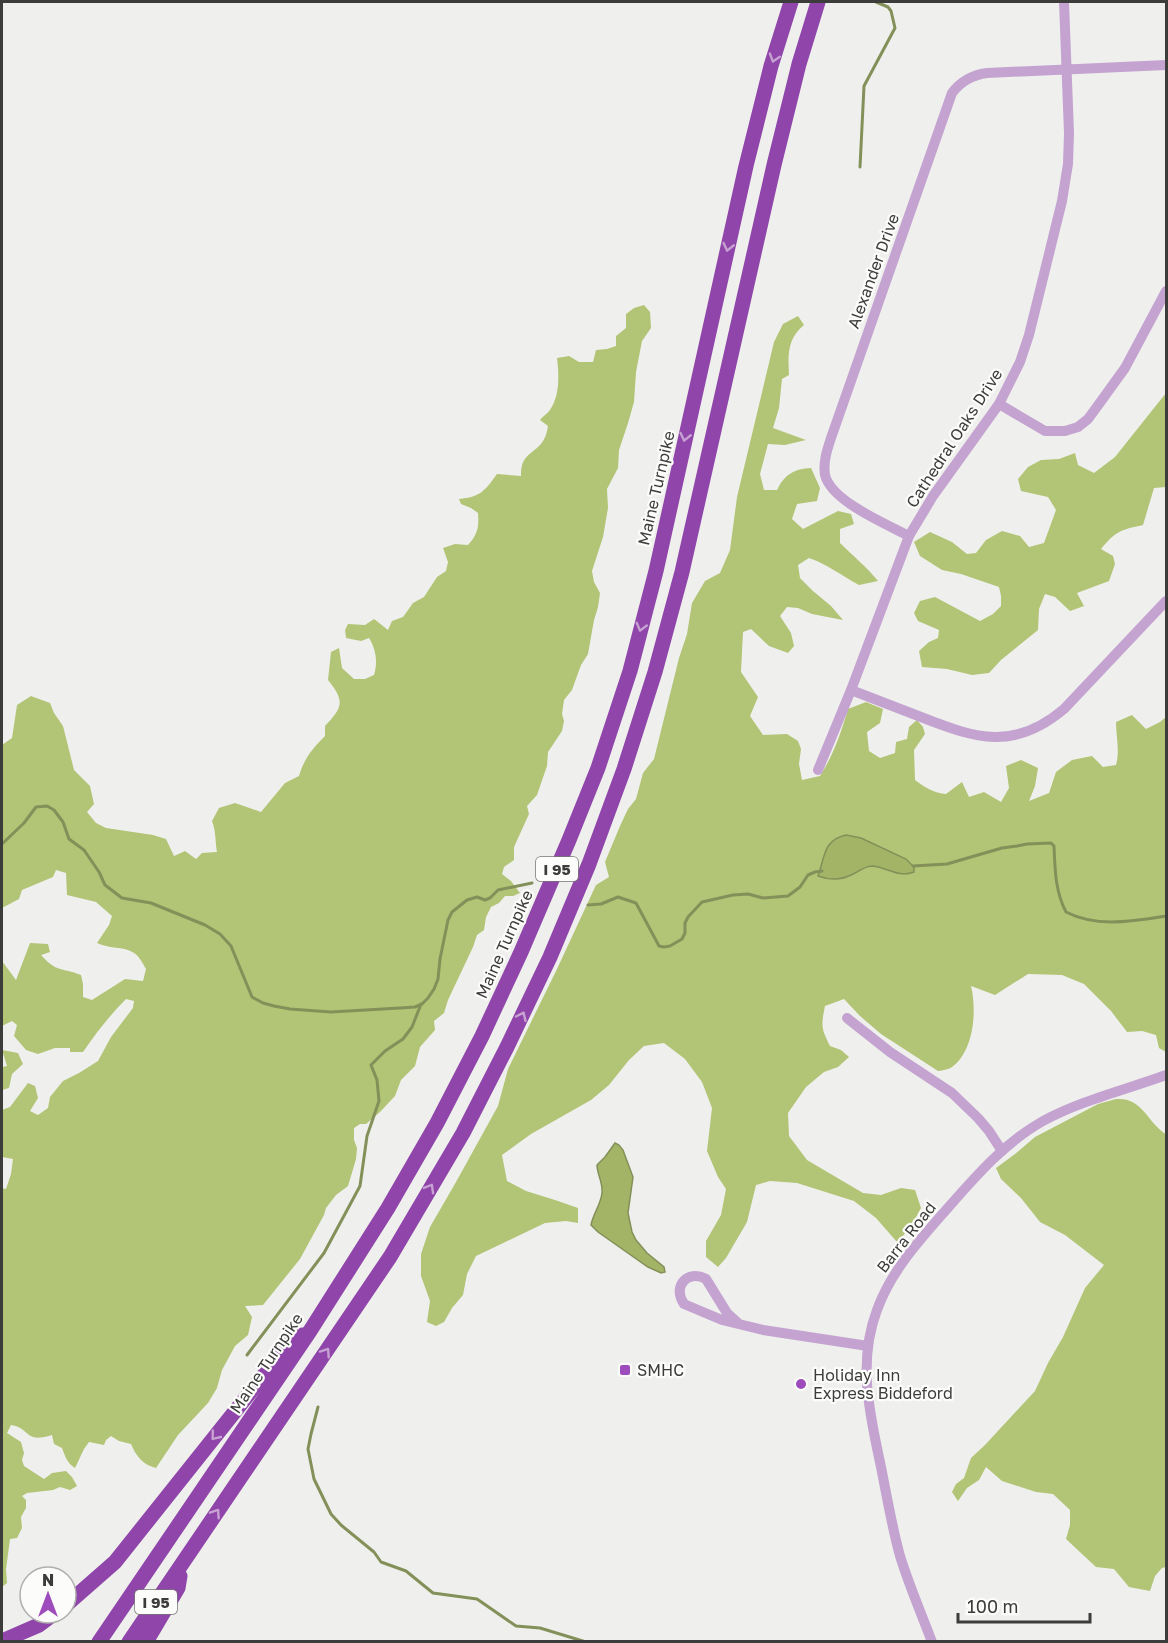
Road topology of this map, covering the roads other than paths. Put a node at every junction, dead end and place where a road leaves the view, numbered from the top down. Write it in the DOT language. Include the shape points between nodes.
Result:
graph roads {
  1 [pos="791,2"];
  2 [pos="818,2"];
  3 [pos="1064,2"];
  4 [pos="1167,65"];
  5 [pos="1067,70"];
  6 [pos="1167,291"];
  7 [pos="999,404"];
  8 [pos="909,536"];
  9 [pos="1167,601"];
  10 [pos="851,690"];
  11 [pos="818,770"];
  12 [pos="847,1018"];
  13 [pos="1167,1075"];
  14 [pos="1002,1151"];
  15 [pos="710,1283"];
  16 [pos="689,1307"];
  17 [pos="739,1324"];
  18 [pos="310,1330"];
  19 [pos="868,1346"];
  20 [pos="184,1562"];
  21 [pos="78,1594"];
  22 [pos="37,1625"];
  23 [pos="2,1641"];
  24 [pos="99,1641"];
  25 [pos="129,1641"];
  26 [pos="146,1641"];
  27 [pos="932,1641"];
  1 -- 18 [label="highway, Maine Turnpike / I 95, one-way" via="746,166 656,571 630,671 598,768 530,932 477,1046 388,1208"];
  20 -- 2 [label="highway, I 95, one-way" via="377,1277 457,1143 517,1027 589,864 624,769 682,572 774,165"];
  3 -- 5 [label="street, Cathedral Oaks Drive"];
  4 -- 5 [label="street, Alexander Drive"];
  5 -- 7 [label="street, Cathedral Oaks Drive" via="1068,153 1062,201 1029,336"];
  5 -- 8 [label="street, Alexander Drive" via="987,73 968,78 955,89 831,438 824,467 835,493"];
  6 -- 7 [label="street" via="1125,368 1078,427 1065,432 1045,431"];
  7 -- 8 [label="street, Cathedral Oaks Drive"];
  8 -- 10 [label="street, Cathedral Oaks Drive"];
  9 -- 10 [label="street" via="1064,709 1024,733 999,737 968,734"];
  10 -- 11 [label="street, Cathedral Oaks Drive"];
  12 -- 14 [label="street" via="890,1052 952,1092 984,1124"];
  13 -- 14 [label="street, Barra Road" via="1070,1108 1031,1129"];
  14 -- 19 [label="street, Barra Road" via="896,1272 876,1311"];
  15 -- 16 [label="street" via="711,1300 705,1306"];
  15 -- 16 [label="street" via="697,1276 685,1280 679,1291"];
  15 -- 17 [label="street"];
  16 -- 17 [label="street"];
  17 -- 19 [label="street"];
  18 -- 21 [label="highway, one-way" via="291,1341 115,1562"];
  18 -- 24 [label="highway, Maine Turnpike / I 95"];
  19 -- 27 [label="street, Barra Road" via="869,1410 893,1528"];
  20 -- 25 [label="highway, I 95"];
  20 -- 26 [label="highway" via="178,1588"];
  22 -- 23 [label="highway"];
}
